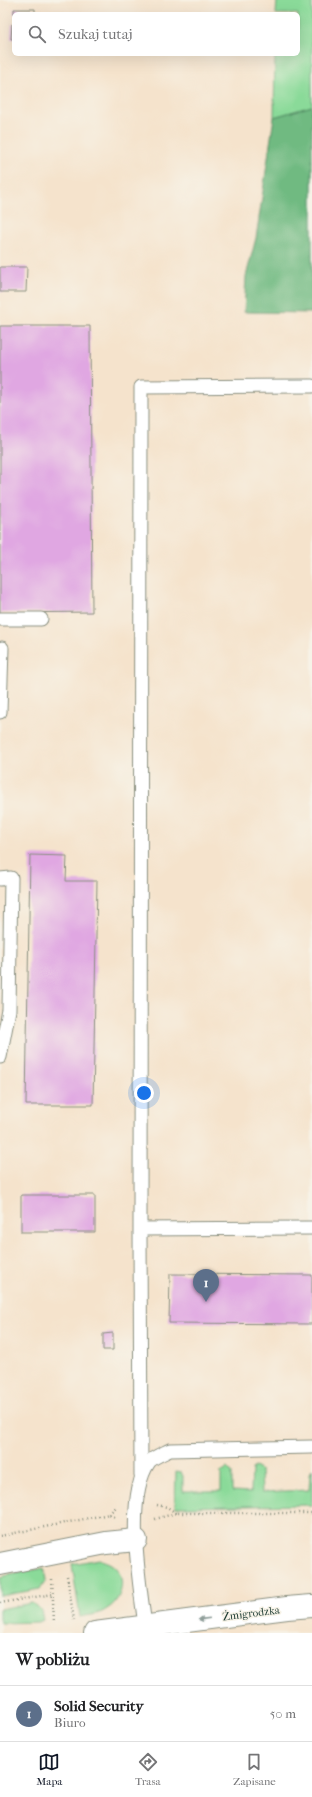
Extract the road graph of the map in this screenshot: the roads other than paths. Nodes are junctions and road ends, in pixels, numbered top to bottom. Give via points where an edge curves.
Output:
1 (312, 386) edge
2 (0, 619) edge
3 (41, 619) dead end
4 (2, 648) dead end
5 (0, 712) edge
6 (0, 878) edge
7 (0, 1057) edge
8 (312, 1228) edge
9 (140, 1229) junction
10 (312, 1447) edge
11 (141, 1477) junction
12 (136, 1540) junction
13 (0, 1564) edge
14 (312, 1606) edge
15 (145, 1629) edge
16 (95, 1633) edge

1 - 9 lane via 141,387
2 - 3 lane
4 - 5 lane
6 - 7 lane via 11,878 9,1010
8 - 9 lane
9 - 11 lane
10 - 11 lane via 170,1450 150,1461
11 - 12 lane
12 - 13 main road via 106,1543
12 - 15 lane
14 -> 15 main road, Żmigrodzka
15 - 16 main road, Żmigrodzka

